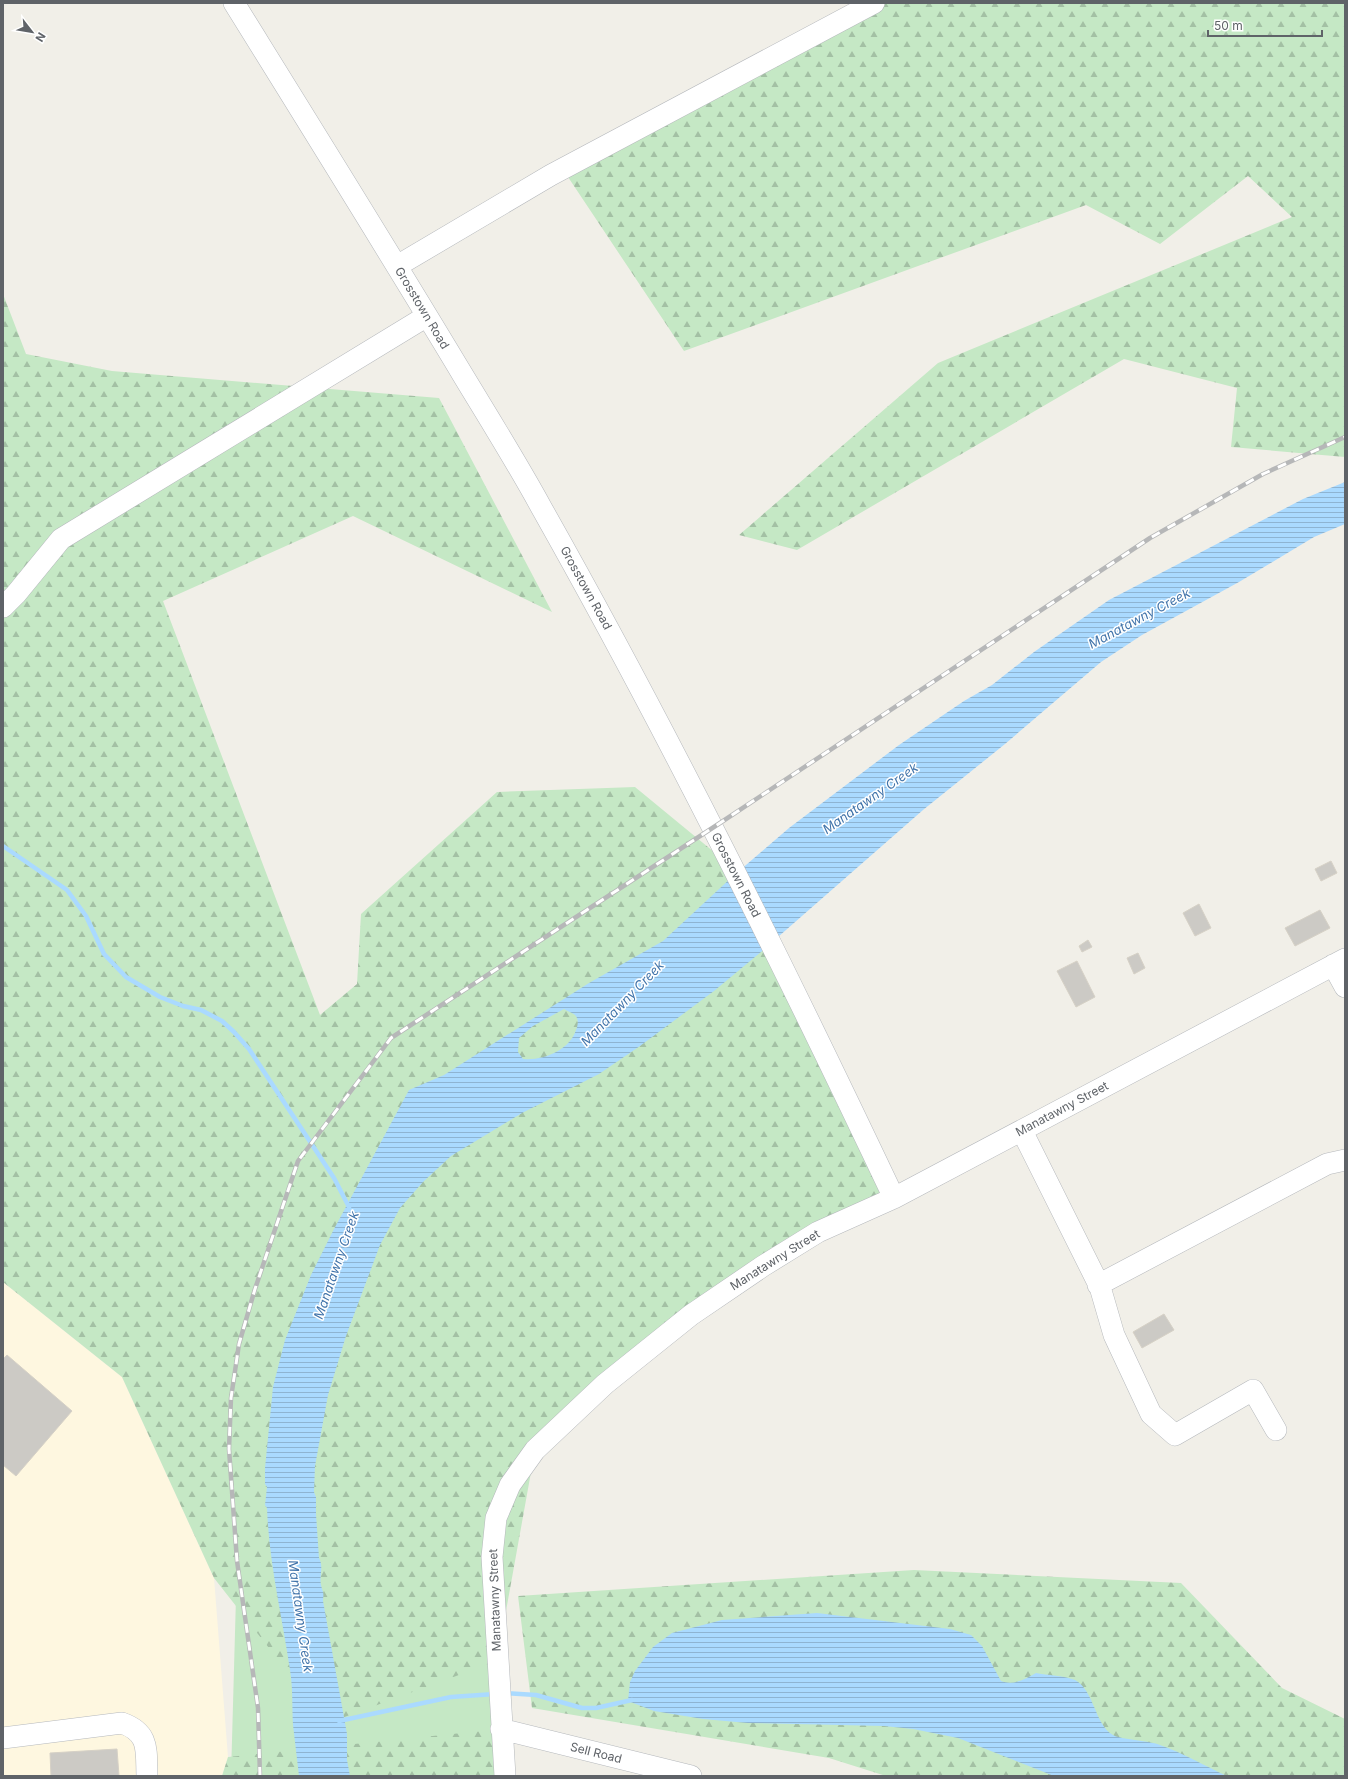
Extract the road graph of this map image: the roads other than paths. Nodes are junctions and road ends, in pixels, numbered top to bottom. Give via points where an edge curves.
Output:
1 (234, 3) edge
2 (874, 3) edge
3 (397, 266) junction
4 (427, 316) junction
5 (3, 607) edge
6 (1339, 962) edge
7 (1345, 987) edge
8 (1022, 1131) junction
9 (1345, 1160) edge
10 (894, 1198) junction
11 (1098, 1284) junction
12 (1276, 1430) dead end
13 (502, 1729) junction
14 (3, 1738) edge
15 (147, 1776) edge
16 (505, 1776) edge
17 (691, 1776) edge

1 - 3 street, Grosstown Road
2 - 3 street via 551,175
3 - 4 street, Grosstown Road
4 - 5 street via 61,539
4 - 10 street, Grosstown Road via 539,503 643,693 782,963
6 - 7 street
6 - 8 street, Manatawny Street
8 - 10 street, Manatawny Street
8 - 11 street
9 - 11 street via 1327,1164
10 - 13 street, Manatawny Street via 818,1232 692,1315 605,1384 535,1450 510,1485 496,1518 492,1557
11 - 12 street via 1114,1335 1151,1414 1175,1435 1253,1390
13 - 16 street, Manatawny Street
13 - 17 street, Sell Road
14 - 15 street via 122,1723 135,1728 142,1736

